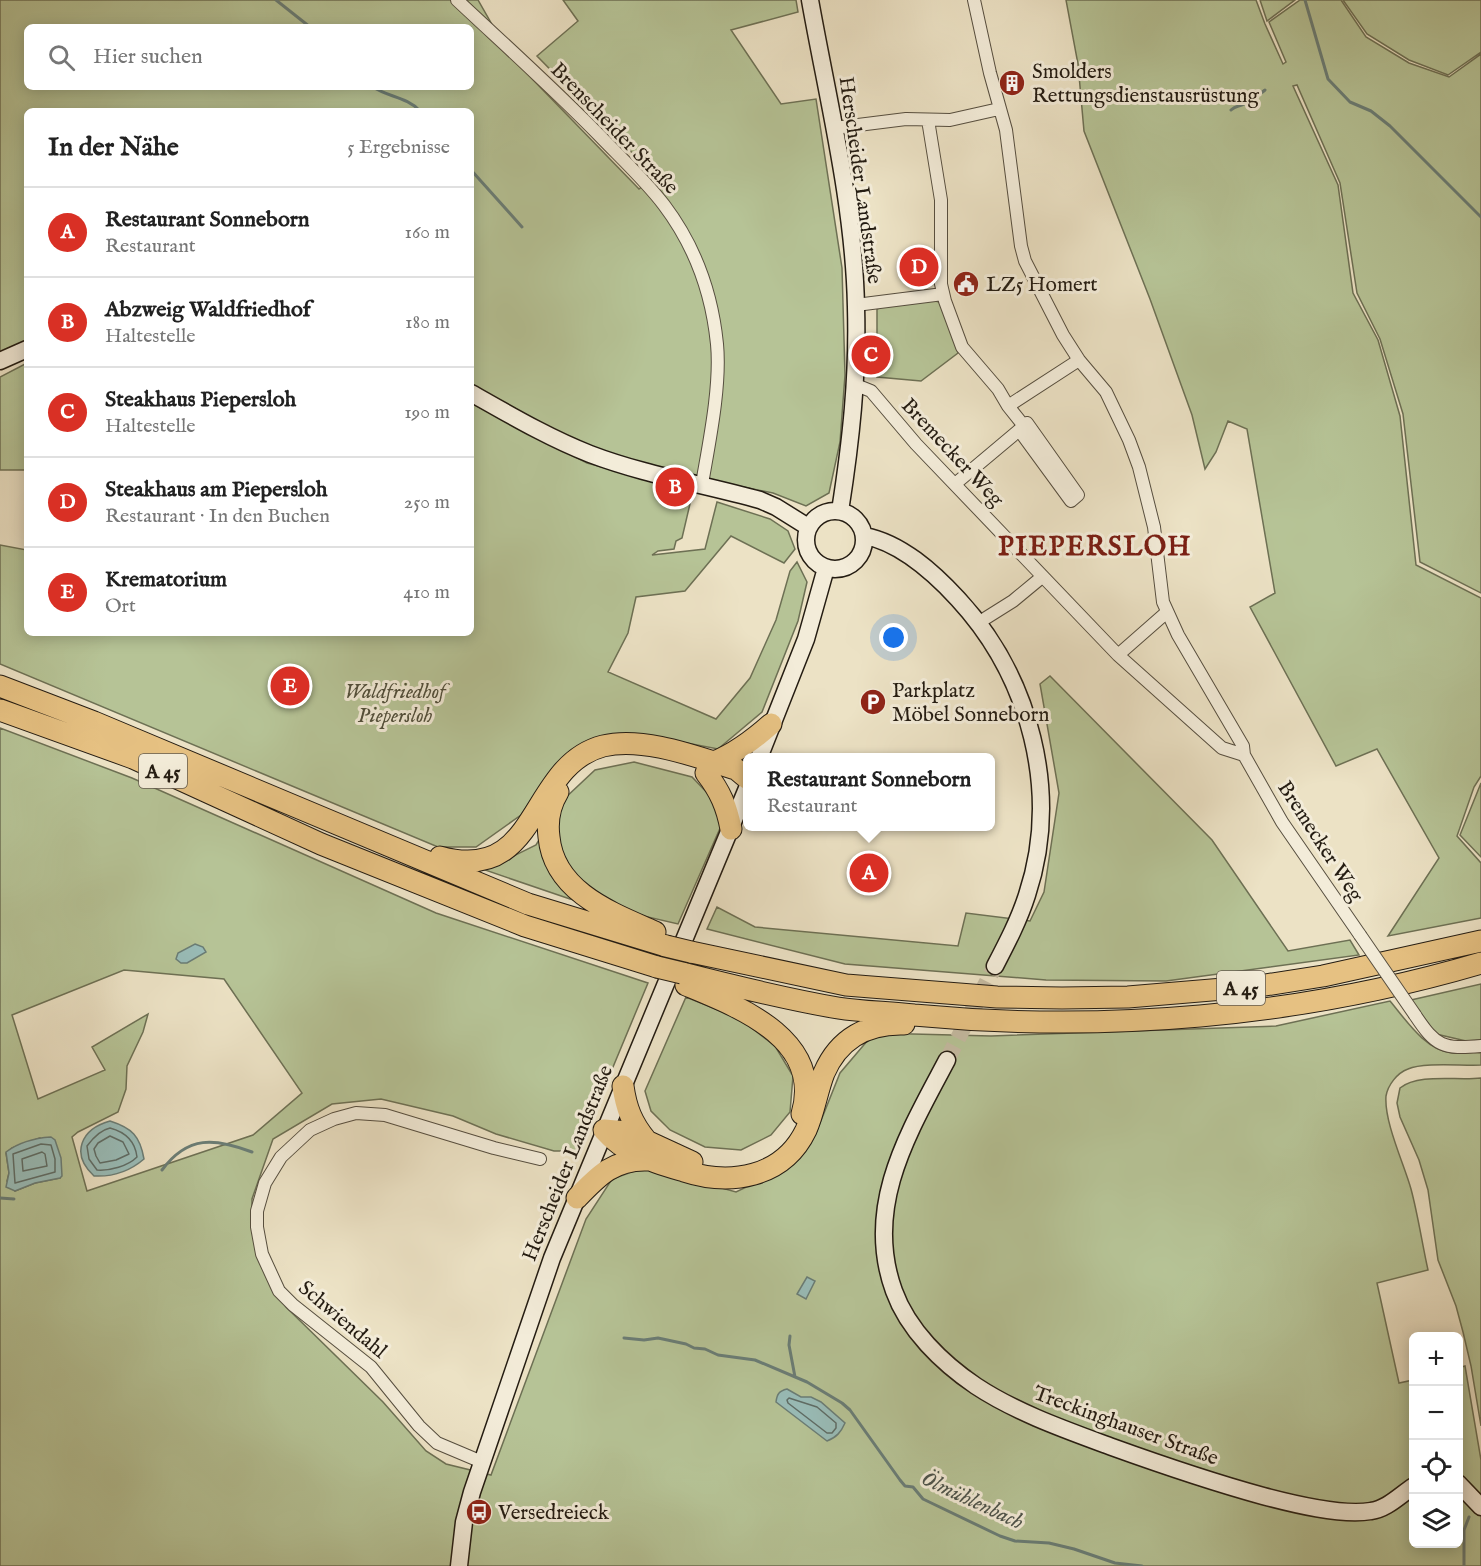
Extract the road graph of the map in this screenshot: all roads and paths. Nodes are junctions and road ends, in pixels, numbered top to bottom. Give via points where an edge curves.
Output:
1 (457, 0) edge
2 (810, 0) edge
3 (974, 0) edge
4 (999, 109) junction
5 (928, 120) junction
6 (834, 128) junction
7 (944, 294) junction
8 (856, 305) junction
9 (24, 350) edge
10 (1079, 360) junction
11 (0, 361) edge
12 (856, 385) junction
13 (474, 395) edge
14 (1008, 406) junction
15 (1022, 428) junction
16 (702, 484) junction
17 (955, 484) junction
18 (840, 511) junction
19 (808, 527) junction
20 (865, 536) junction
21 (826, 568) junction
22 (1042, 577) junction
23 (1167, 612) junction
24 (978, 623) junction
25 (1118, 655) junction
26 (0, 686) edge
27 (0, 710) edge
28 (771, 724) junction
29 (761, 753) edge
30 (1245, 755) junction
31 (710, 768) junction
32 (743, 776) edge
33 (743, 797) edge
34 (731, 829) junction
35 (375, 840) junction
36 (1481, 941) edge
37 (668, 942) junction
38 (1481, 963) edge
39 (995, 966) tunnel mouth
40 (681, 977) junction
41 (980, 1021) junction
42 (1481, 1046) edge
43 (947, 1060) tunnel mouth
44 (623, 1086) junction
45 (603, 1130) junction
46 (648, 1151) junction
47 (540, 1159) dead end
48 (577, 1198) junction
49 (482, 1462) junction
50 (1463, 1488) edge
51 (1409, 1489) edge
52 (1481, 1507) edge
53 (459, 1566) edge

1 - 16 street, Brenscheider Straße via 538,75 644,183 664,206 694,255 708,294 717,347 715,396
2 - 6 main road, Herscheider Landstraße
3 - 4 street
4 - 5 street via 950,120
4 - 10 street via 1006,130 1025,261
5 - 6 street
5 - 7 street via 941,210
6 - 8 main road, Herscheider Landstraße
7 - 8 street
7 - 14 street via 962,346
8 - 12 main road, Herscheider Landstraße
9 - 11 main road
10 - 14 street
10 - 23 street via 1106,392 1139,467 1154,527 1161,593
12 - 17 street, Bremecker Weg via 871,391
12 - 18 main road, Herscheider Landstraße
13 - 16 main road via 591,454
14 - 15 street
15 - 15 street via 1027,423 1078,495 1071,501
15 - 17 street
16 - 19 main road via 759,500
17 - 22 street, Bremecker Weg
18 - 19 main road via 822,513
18 - 20 main road via 858,520
19 - 21 main road via 807,549
20 - 21 main road via 863,551 852,564 840,569
20 - 24 main road via 885,541 917,562 946,586
21 - 28 main road via 806,639
22 - 24 street
22 - 25 street, Bremecker Weg
23 - 25 street
23 - 30 street
24 - 39 main road via 1020,694 1031,732 1041,804 1028,893
25 - 30 street, Bremecker Weg via 1222,748
26 - 35 highway, A 45
27 - 40 highway, A 45, bridge via 133,758 321,844 525,926
28 - 29 main road
28 - 31 highway
30 - 42 street, Bremecker Weg, bridge via 1282,822 1426,1032 1440,1044
31 - 32 highway via 736,769
31 - 34 highway via 728,811
31 - 35 highway via 648,745 600,747 583,754 560,774 517,839 480,861 452,861
31 - 37 highway via 645,754 602,756 570,776 555,798 550,814 550,844 571,884 596,904
33 - 34 main road, Herscheider Landstraße
34 - 44 main road, Herscheider Landstraße
35 - 37 highway, A 45 via 528,904
36 - 37 highway, A 45 via 1334,974 1259,986 1095,998 997,997 846,985
38 - 41 highway, A 45 via 1339,996 1247,1011 1119,1022
40 - 41 highway, A 45 via 838,1008
40 - 46 highway via 754,1016 779,1035 800,1066 804,1109 794,1133 780,1150 742,1169 705,1166
41 - 46 highway via 874,1026 850,1037 830,1062 801,1140 782,1161 760,1173 717,1179 694,1175
43 - 51 main road, Treckinghauser Straße via 902,1148 888,1192 884,1251 893,1290 905,1315 952,1368 1015,1408 1072,1433 1276,1499 1331,1510 1372,1511
44 - 45 main road, Herscheider Landstraße
44 - 46 highway via 628,1112
45 - 46 highway via 627,1132
45 - 48 main road, Herscheider Landstraße
46 - 48 highway via 635,1160 610,1167
47 - 49 street, Schwiendahl via 385,1115 356,1113 310,1130 281,1157 265,1183 256,1210 262,1254 279,1291 371,1366 437,1443
48 - 49 main road, Herscheider Landstraße via 552,1258
49 - 53 main road, Herscheider Landstraße via 468,1504
50 - 52 main road

